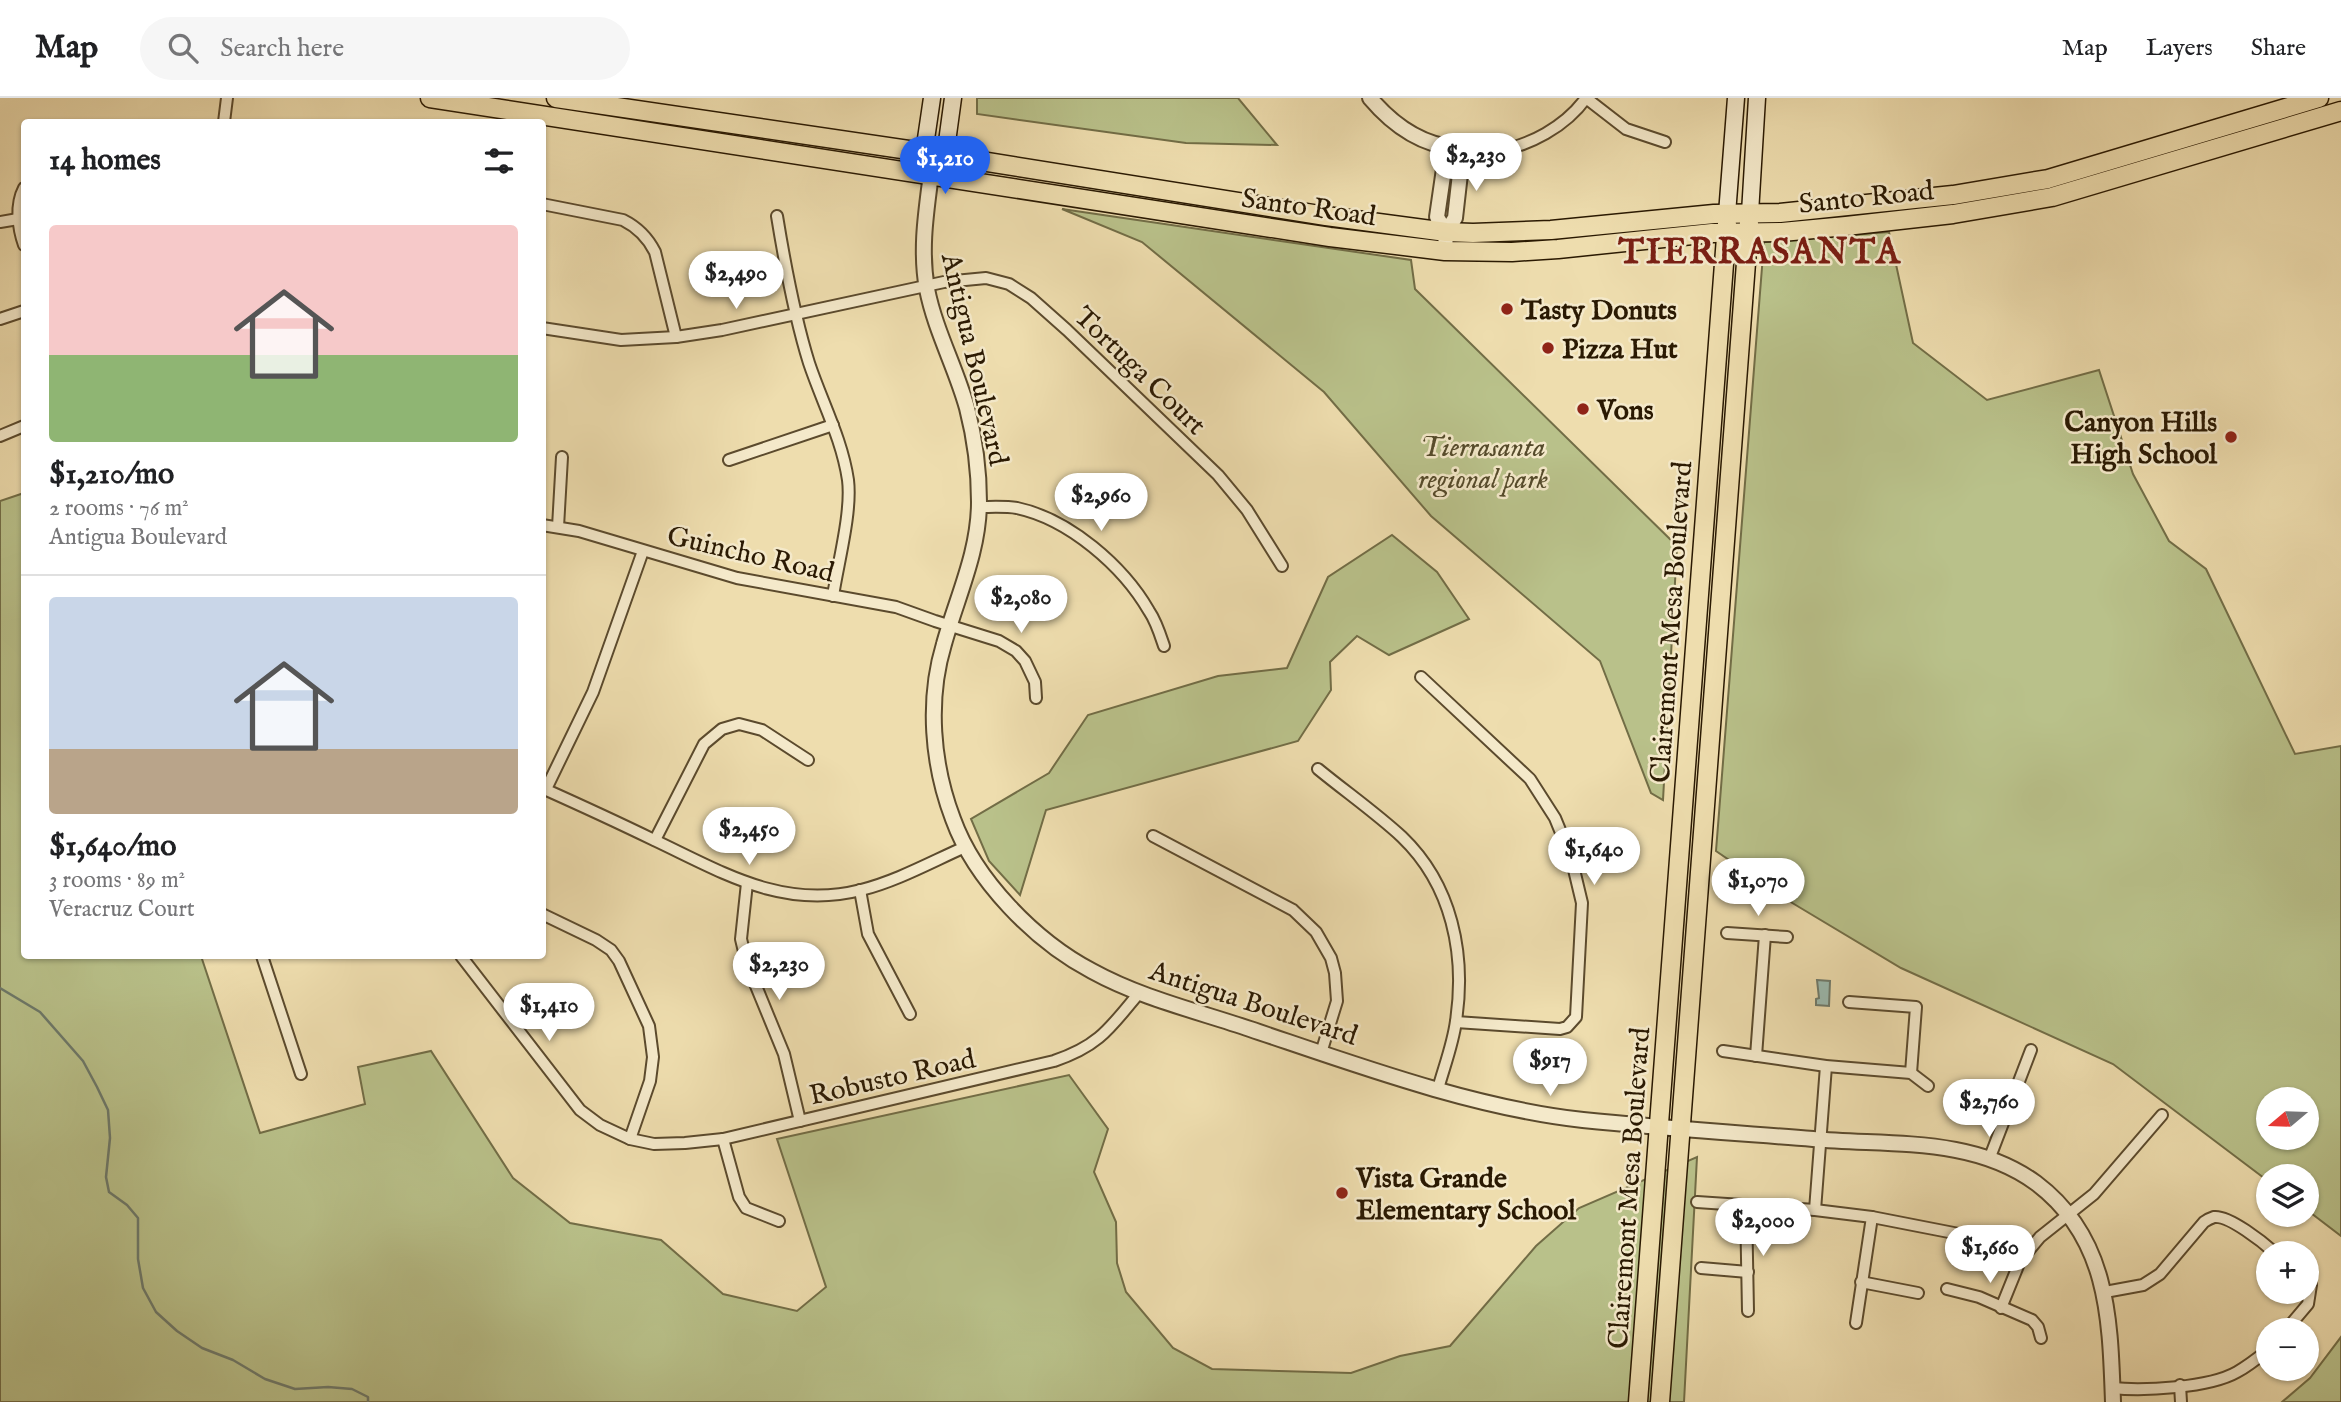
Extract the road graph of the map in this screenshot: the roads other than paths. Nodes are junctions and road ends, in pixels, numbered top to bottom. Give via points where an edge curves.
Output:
1 (227, 98) edge
2 (430, 98) edge
3 (556, 98) edge
4 (932, 98) edge
5 (953, 98) edge
6 (1370, 98) edge
7 (1586, 98) edge
8 (1736, 98) edge
9 (1758, 98) edge
10 (2319, 98) edge
11 (2332, 113) edge
12 (224, 119) edge
13 (1665, 142) dead end
14 (1456, 148) junction
15 (933, 155) junction
16 (931, 174) junction
17 (21, 194) edge
18 (546, 205) edge
19 (1750, 212) junction
20 (1727, 214) junction
21 (777, 216) dead end
22 (18, 219) junction
23 (0, 222) edge
24 (21, 232) edge
25 (1446, 232) junction
26 (1748, 232) junction
27 (1726, 233) junction
28 (1445, 251) junction
29 (926, 285) junction
30 (21, 312) edge
31 (796, 314) junction
32 (0, 319) edge
33 (546, 329) edge
34 (676, 337) junction
35 (833, 425) junction
36 (21, 427) edge
37 (0, 436) edge
38 (562, 457) dead end
39 (729, 460) dead end
40 (979, 507) junction
41 (546, 526) edge
42 (558, 527) junction
43 (642, 551) junction
44 (1282, 566) dead end
45 (833, 596) junction
46 (949, 626) junction
47 (1164, 646) dead end
48 (1420, 677) dead end
49 (1036, 698) dead end
50 (808, 760) dead end
51 (1318, 769) dead end
52 (546, 785) edge
53 (546, 790) edge
54 (1153, 836) dead end
55 (655, 840) junction
56 (965, 847) junction
57 (747, 883) junction
58 (860, 890) junction
59 (546, 916) edge
60 (1727, 933) dead end
61 (1765, 934) junction
62 (1787, 937) dead end
63 (263, 959) edge
64 (463, 959) edge
65 (1139, 993) junction
66 (1849, 1002) dead end
67 (910, 1014) dead end
68 (1456, 1022) junction
69 (2031, 1050) dead end
70 (1723, 1051) dead end
71 (1321, 1053) junction
72 (1756, 1056) junction
73 (1826, 1066) junction
74 (301, 1073) dead end
75 (1911, 1073) junction
76 (1928, 1086) dead end
77 (1438, 1089) junction
78 (2162, 1115) dead end
79 (800, 1121) junction
80 (1660, 1127) junction
81 (1682, 1128) junction
82 (630, 1139) junction
83 (723, 1139) junction
84 (1820, 1140) junction
85 (1990, 1157) junction
86 (1697, 1202) dead end
87 (1746, 1205) junction
88 (1815, 1210) junction
89 (2068, 1215) junction
90 (1872, 1217) junction
91 (779, 1221) dead end
92 (1959, 1234) dead end
93 (2262, 1241) edge
94 (1701, 1268) dead end
95 (1748, 1272) junction
96 (1861, 1282) junction
97 (1947, 1289) dead end
98 (2105, 1292) junction
99 (1918, 1293) dead end
100 (2308, 1304) edge
101 (2001, 1308) junction
102 (1748, 1311) dead end
103 (2296, 1318) edge
104 (1856, 1322) dead end
105 (2041, 1338) dead end
106 (2256, 1359) edge
107 (2180, 1385) junction
108 (2112, 1395) edge
109 (1638, 1402) edge
110 (1660, 1402) edge
111 (2181, 1402) edge

1 - 12 street
2 - 16 main road, Santo Road
3 - 15 main road, Santo Road
4 - 15 main road, Antigua Boulevard via 926,139
5 - 15 main road, Antigua Boulevard via 947,142
6 - 14 street via 1407,132
7 - 13 street via 1626,129
7 - 14 street via 1561,124 1529,142 1494,151
8 - 20 main road, Clairemont Mesa Boulevard
9 - 19 main road, Clairemont Mesa Boulevard
10 - 11 street
10 - 19 main road, Santo Road via 2048,179 1953,195 1780,213
11 - 26 main road, Santo Road via 2052,197 1953,214
14 - 25 street via 1461,165 1455,218
15 - 16 main road, Antigua Boulevard
15 - 25 main road, Santo Road
16 - 28 main road, Santo Road
16 - 29 street, Antigua Boulevard via 923,231
17 - 22 street
18 - 34 street via 633,225 655,252
19 - 20 main road, Santo Road
19 - 26 main road, Clairemont Mesa Boulevard
20 - 25 main road, Santo Road via 1551,230
20 - 27 main road, Clairemont Mesa Boulevard
21 - 31 street
22 - 23 street
22 - 24 street
25 - 28 street
26 - 27 main road, Santo Road
26 - 81 main road, Clairemont Mesa Boulevard
27 - 28 main road, Santo Road via 1558,249
27 - 80 main road, Clairemont Mesa Boulevard
29 - 31 street, Tortuga Court
29 - 40 street, Antigua Boulevard via 966,407 975,446
29 - 44 street, Tortuga Court via 986,278 1009,284 1031,298 1218,475 1247,510
30 - 32 street
31 - 34 street, Tortuga Court
31 - 35 street
33 - 34 street, Tortuga Court via 621,340
35 - 39 street
35 - 45 street via 849,497
36 - 37 street
38 - 42 street
40 - 46 street, Antigua Boulevard via 968,574
40 - 47 street via 1014,508 1046,516 1083,538 1135,590 1151,613
41 - 42 street, Guincho Road
42 - 43 street, Guincho Road
43 - 45 street, Guincho Road via 737,578
43 - 52 street via 593,692
45 - 46 street, Guincho Road via 897,607
46 - 49 street, Guincho Road via 1016,651 1035,682
46 - 56 street, Antigua Boulevard via 936,678 937,767
48 - 68 street via 1530,779 1555,818 1582,903 1576,1017 1567,1027
50 - 55 street via 762,730 739,724 722,729 704,744
51 - 68 street via 1402,838 1429,869 1452,916 1460,962
53 - 55 street
54 - 71 street via 1293,910 1316,932 1331,958 1337,1000
55 - 57 street
56 - 58 street
56 - 65 street, Antigua Boulevard via 1018,916 1082,965
57 - 58 street via 807,896
57 - 79 street via 741,939 784,1054
58 - 67 street via 869,934
59 - 82 street via 611,950 649,1026 650,1081
60 - 61 street
61 - 62 street
61 - 72 street
63 - 74 street
64 - 82 street, Robusto Road via 580,1110
65 - 71 street, Antigua Boulevard
65 - 79 street, Robusto Road via 1106,1033 1073,1055
66 - 75 street via 1916,1007
68 - 77 street
69 - 85 street
70 - 72 street
71 - 77 street, Antigua Boulevard
72 - 73 street
73 - 75 street
73 - 84 street
75 - 76 street
77 - 80 street, Antigua Boulevard via 1529,1113
78 - 89 street via 2094,1194
79 - 83 street, Robusto Road
80 - 81 street, Antigua Boulevard
80 - 109 main road, Clairemont Mesa Boulevard
81 - 84 street, Antigua Boulevard
81 - 110 main road, Clairemont Mesa Boulevard
82 - 83 street, Robusto Road via 654,1144
83 - 91 street via 746,1208
84 - 85 street, Antigua Boulevard via 1943,1147
84 - 88 street
85 - 89 street, Antigua Boulevard via 2033,1181
86 - 87 street
87 - 88 street
87 - 95 street
88 - 90 street
89 - 98 street, Antigua Boulevard via 2092,1252
89 - 101 street via 2020,1261
90 - 92 street
90 - 96 street
93 - 98 street via 2212,1217 2160,1274 2143,1284
94 - 95 street
95 - 102 street
96 - 99 street
96 - 104 street
97 - 101 street
98 - 108 street, Antigua Boulevard
100 - 103 street
101 - 105 street via 2032,1320
106 - 107 street via 2236,1373 2204,1384
107 - 108 street
107 - 111 street

